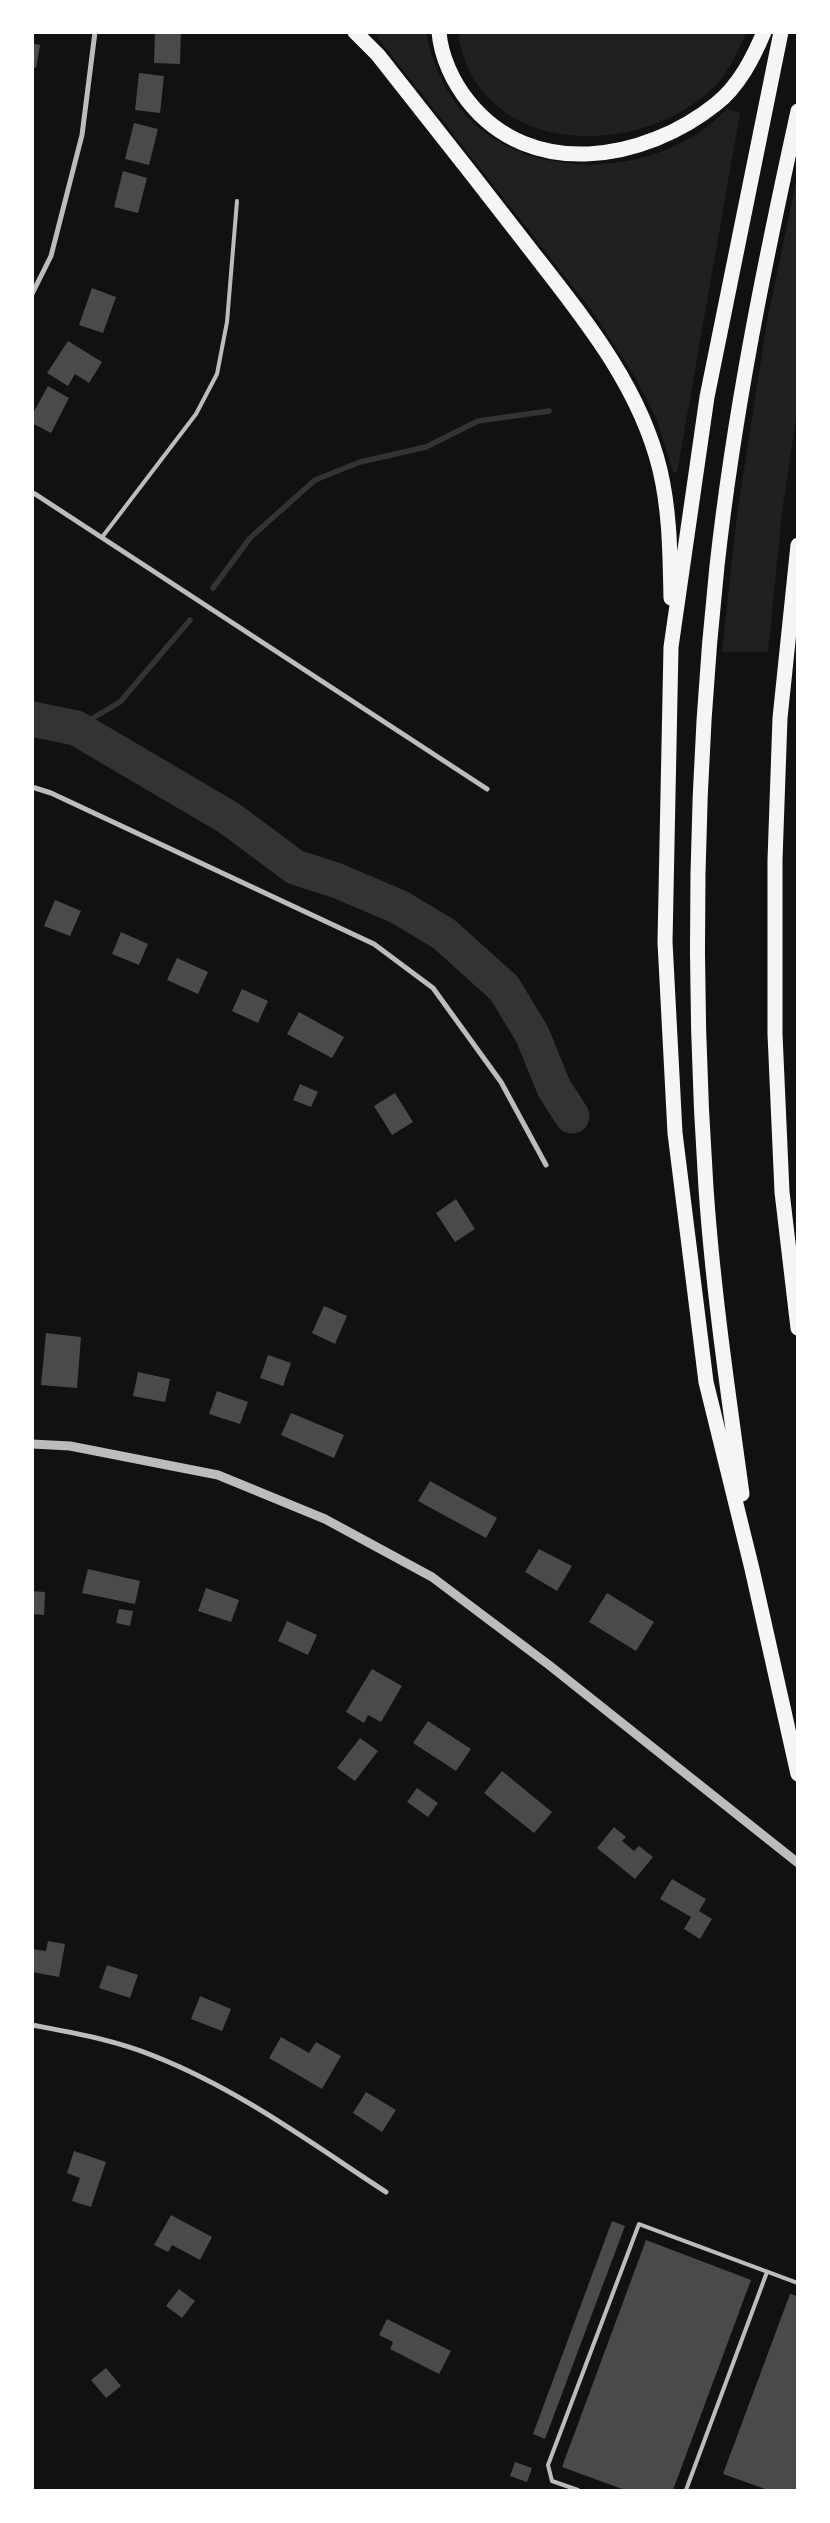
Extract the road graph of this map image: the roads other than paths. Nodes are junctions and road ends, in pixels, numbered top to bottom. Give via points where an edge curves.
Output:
1 (94, 32) edge
2 (354, 32) edge
3 (439, 32) edge
4 (764, 32) edge
5 (781, 32) edge
6 (798, 110) edge
7 (237, 201) dead end
8 (32, 294) edge
9 (32, 492) edge
10 (103, 536) junction
11 (798, 545) edge
12 (671, 647) junction
13 (32, 787) edge
14 (486, 789) dead end
15 (546, 1165) dead end
16 (798, 1328) edge
17 (32, 1444) edge
18 (752, 1568) junction
19 (798, 1774) edge
20 (798, 1863) edge
21 (32, 2025) edge
22 (386, 2192) dead end
23 (767, 2272) junction
24 (798, 2283) edge
25 (578, 2490) edge
26 (686, 2490) edge

1 - 8 street via 82,135 51,256
2 - 12 highway via 378,55 570,300 629,390 660,469 670,532
3 - 4 highway via 450,72 477,114 516,142 544,151 573,154 612,152 637,146 693,120 718,103 736,83
5 - 12 highway via 707,397
6 - 18 highway via 762,278 730,471 717,575 700,823 697,973 706,1188 720,1332
7 - 10 lane via 227,322 217,374 196,414
9 - 10 street
10 - 14 street
11 - 16 highway via 780,718 775,860 775,1034 782,1192
12 - 18 highway via 665,942 675,1133 706,1382
13 - 15 street via 374,944 433,988 501,1082
17 - 20 street via 70,1446 218,1475 325,1519 432,1577 549,1665
18 - 19 highway
21 - 22 street via 107,2040 188,2070 236,2094
23 - 24 lane
23 - 25 lane via 639,2224 548,2465 552,2481
23 - 26 lane

